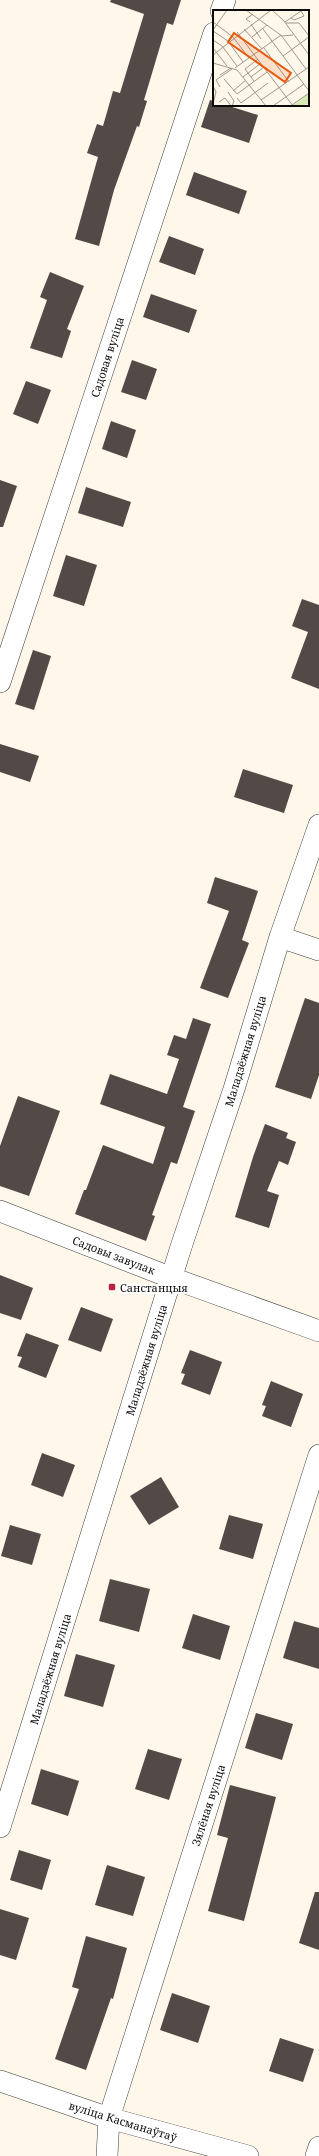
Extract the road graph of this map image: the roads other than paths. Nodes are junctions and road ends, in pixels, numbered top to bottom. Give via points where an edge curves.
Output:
1 (225, 0) edge
2 (221, 10) edge
3 (213, 36) edge
4 (0, 682) edge
5 (319, 825) edge
6 (280, 937) junction
7 (319, 950) edge
8 (0, 1211) edge
9 (172, 1278) junction
10 (319, 1331) edge
11 (319, 1455) edge
12 (0, 1827) edge
13 (0, 2082) edge
14 (109, 2118) junction
15 (319, 2147) edge
16 (107, 2156) edge
17 (248, 2156) edge
18 (316, 2156) edge

1 - 2 street
3 - 4 street, Садовая вуліца
5 - 6 street, Маладзёжная вуліца
6 - 7 street
6 - 9 street, Маладзёжная вуліца via 234,1089
8 - 9 street, Садовы завулак
9 - 10 street, Садовы завулак
9 - 12 street, Маладзёжная вуліца
11 - 14 street, Зялёная вуліца
13 - 14 street, вуліца Касманаўтаў
14 - 16 street, Зялёная вуліца
14 - 17 street, вуліца Касманаўтаў
15 - 18 street

